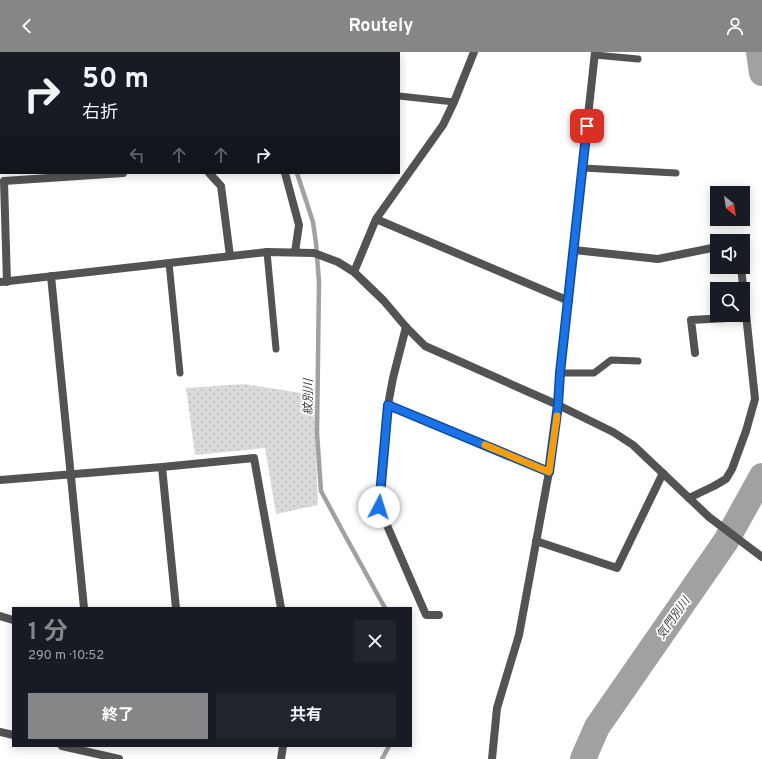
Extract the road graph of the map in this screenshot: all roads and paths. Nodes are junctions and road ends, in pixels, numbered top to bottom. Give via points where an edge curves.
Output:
1 (474, 52) edge
2 (595, 53) edge
3 (638, 59) dead end
4 (400, 96) edge
5 (454, 102) junction
6 (583, 168) junction
7 (676, 173) dead end
8 (108, 174) edge
9 (210, 174) edge
10 (285, 174) edge
11 (2, 181) edge
12 (376, 219) junction
13 (710, 248) edge
14 (574, 250) junction
15 (267, 252) junction
16 (295, 252) junction
17 (230, 256) junction
18 (169, 263) junction
19 (354, 272) junction
20 (51, 276) junction
21 (3, 282) edge
22 (569, 301) junction
23 (710, 319) edge
24 (747, 322) edge
25 (406, 327) junction
26 (276, 349) dead end
27 (695, 353) dead end
28 (638, 361) dead end
29 (180, 373) dead end
30 (560, 373) junction
31 (388, 405) junction
32 (558, 405) junction
33 (162, 467) junction
34 (549, 472) junction
35 (663, 473) junction
36 (71, 475) junction
37 (0, 480) edge
38 (689, 498) junction
39 (536, 541) junction
40 (762, 557) edge
41 (84, 607) edge
42 (176, 607) edge
43 (281, 607) edge
44 (439, 615) dead end
45 (0, 616) edge
46 (12, 620) edge
47 (0, 732) edge
48 (12, 735) edge
49 (66, 747) edge
50 (283, 747) edge
51 (119, 759) edge
52 (281, 759) edge
53 (492, 759) edge

1 - 5 street
2 - 3 lane
2 - 6 street
4 - 5 lane
5 - 12 street via 443,125
6 - 7 lane
6 - 14 street
8 - 11 street
9 - 17 street via 221,186
10 - 16 street via 299,225
11 - 21 street
12 - 19 street
12 - 22 street
13 - 14 street via 658,259
14 - 22 street
15 - 16 street
15 - 17 street
15 - 26 lane
16 - 19 street via 314,253 338,262
17 - 18 street
18 - 20 street
18 - 29 lane
19 - 25 street
20 - 21 street
20 - 36 street
22 - 30 street
23 - 27 street via 691,320
24 - 38 street via 755,399 746,431 726,479
25 - 31 street via 392,378
25 - 32 street via 425,346
28 - 30 lane via 611,360 594,373
30 - 32 street
31 - 34 street
31 - 44 street via 379,507 426,616
32 - 34 street
32 - 35 street via 613,432 633,445
33 - 36 street
33 - 42 street
33 - 43 street via 254,458
34 - 39 street
35 - 38 street
35 - 39 street via 617,568
36 - 37 street
36 - 41 street
38 - 40 street via 709,517
39 - 53 street via 520,635 497,708
45 - 46 street
47 - 48 street
49 - 51 street
50 - 52 street

